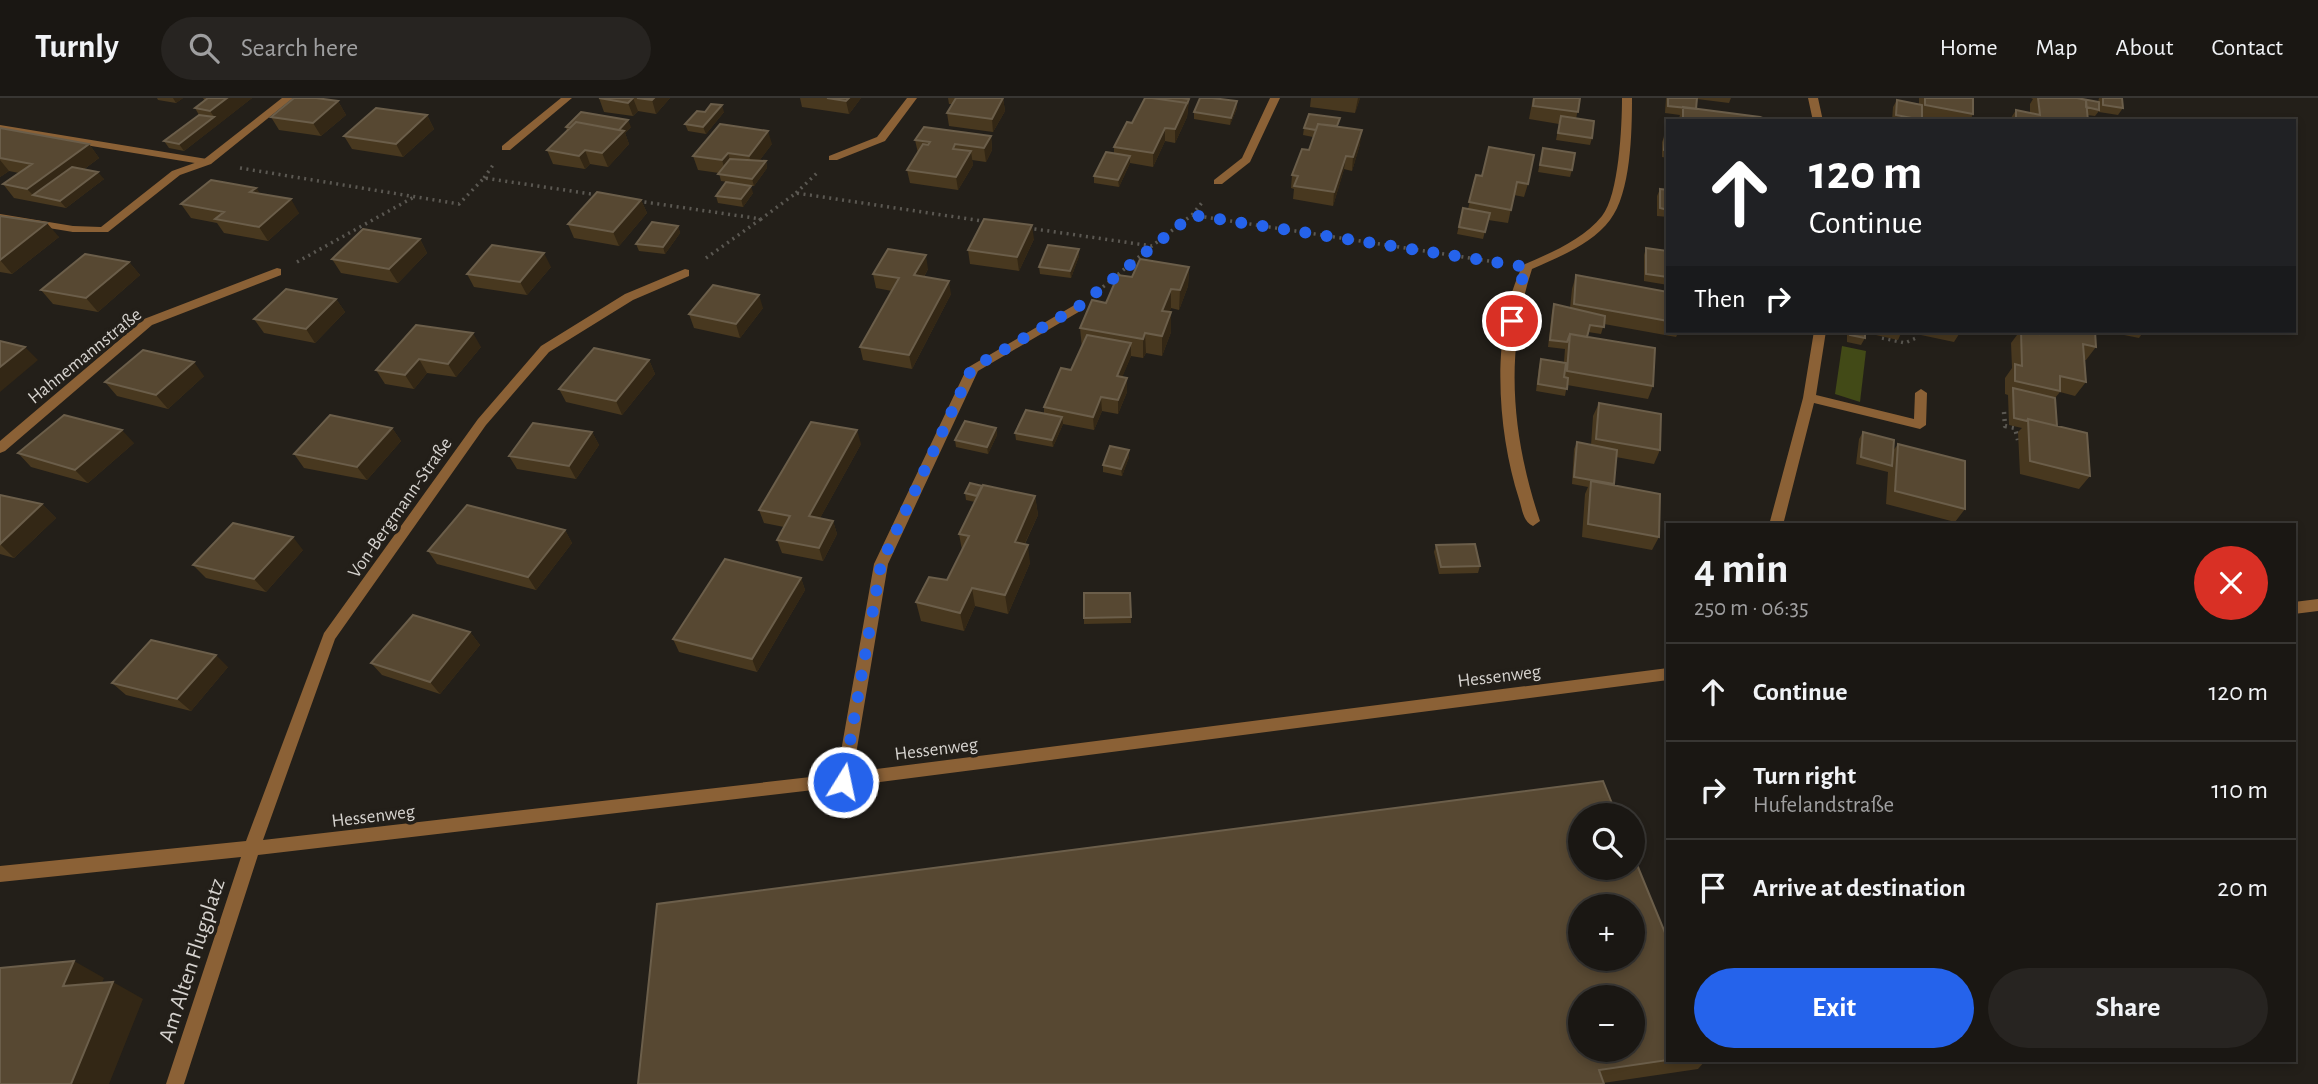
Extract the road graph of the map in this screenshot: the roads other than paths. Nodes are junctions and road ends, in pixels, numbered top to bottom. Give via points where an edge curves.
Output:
1 (288, 98) edge
2 (567, 98) edge
3 (912, 98) edge
4 (1275, 98) edge
5 (1627, 98) edge
6 (1813, 98) edge
7 (1818, 119) edge
8 (0, 128) edge
9 (506, 148) dead end
10 (833, 158) dead end
11 (207, 162) junction
12 (1218, 182) dead end
13 (0, 217) edge
14 (277, 272) road end
15 (685, 273) road end
16 (1078, 307) road end
17 (1820, 333) edge
18 (1922, 393) dead end
19 (1809, 398) junction
20 (0, 448) edge
21 (1533, 521) dead end
22 (1777, 523) edge
23 (2318, 605) edge
24 (2296, 608) edge
25 (1666, 674) edge
26 (843, 782) junction
27 (251, 850) junction
28 (0, 874) edge
29 (175, 1084) edge

1 - 11 street
2 - 9 street
3 - 10 street via 881,139
4 - 12 street via 1245,160
5 - 21 street via 1628,127 1611,212 1571,248 1527,267 1515,297 1509,404 1514,457
6 - 7 street
8 - 11 street
11 - 13 street via 176,173 104,230
14 - 20 street, Hahnemannstraße via 148,322
15 - 27 street, Von-Bergmann-Straße via 629,297 545,349 482,422 329,638
16 - 26 street via 972,368 881,564
17 - 19 street
18 - 19 street via 1920,425
19 - 22 street
23 - 24 street
25 - 26 street, Hessenweg
26 - 27 street, Hessenweg
27 - 28 street, Hessenweg
27 - 29 street, Am Alten Flugplatz

